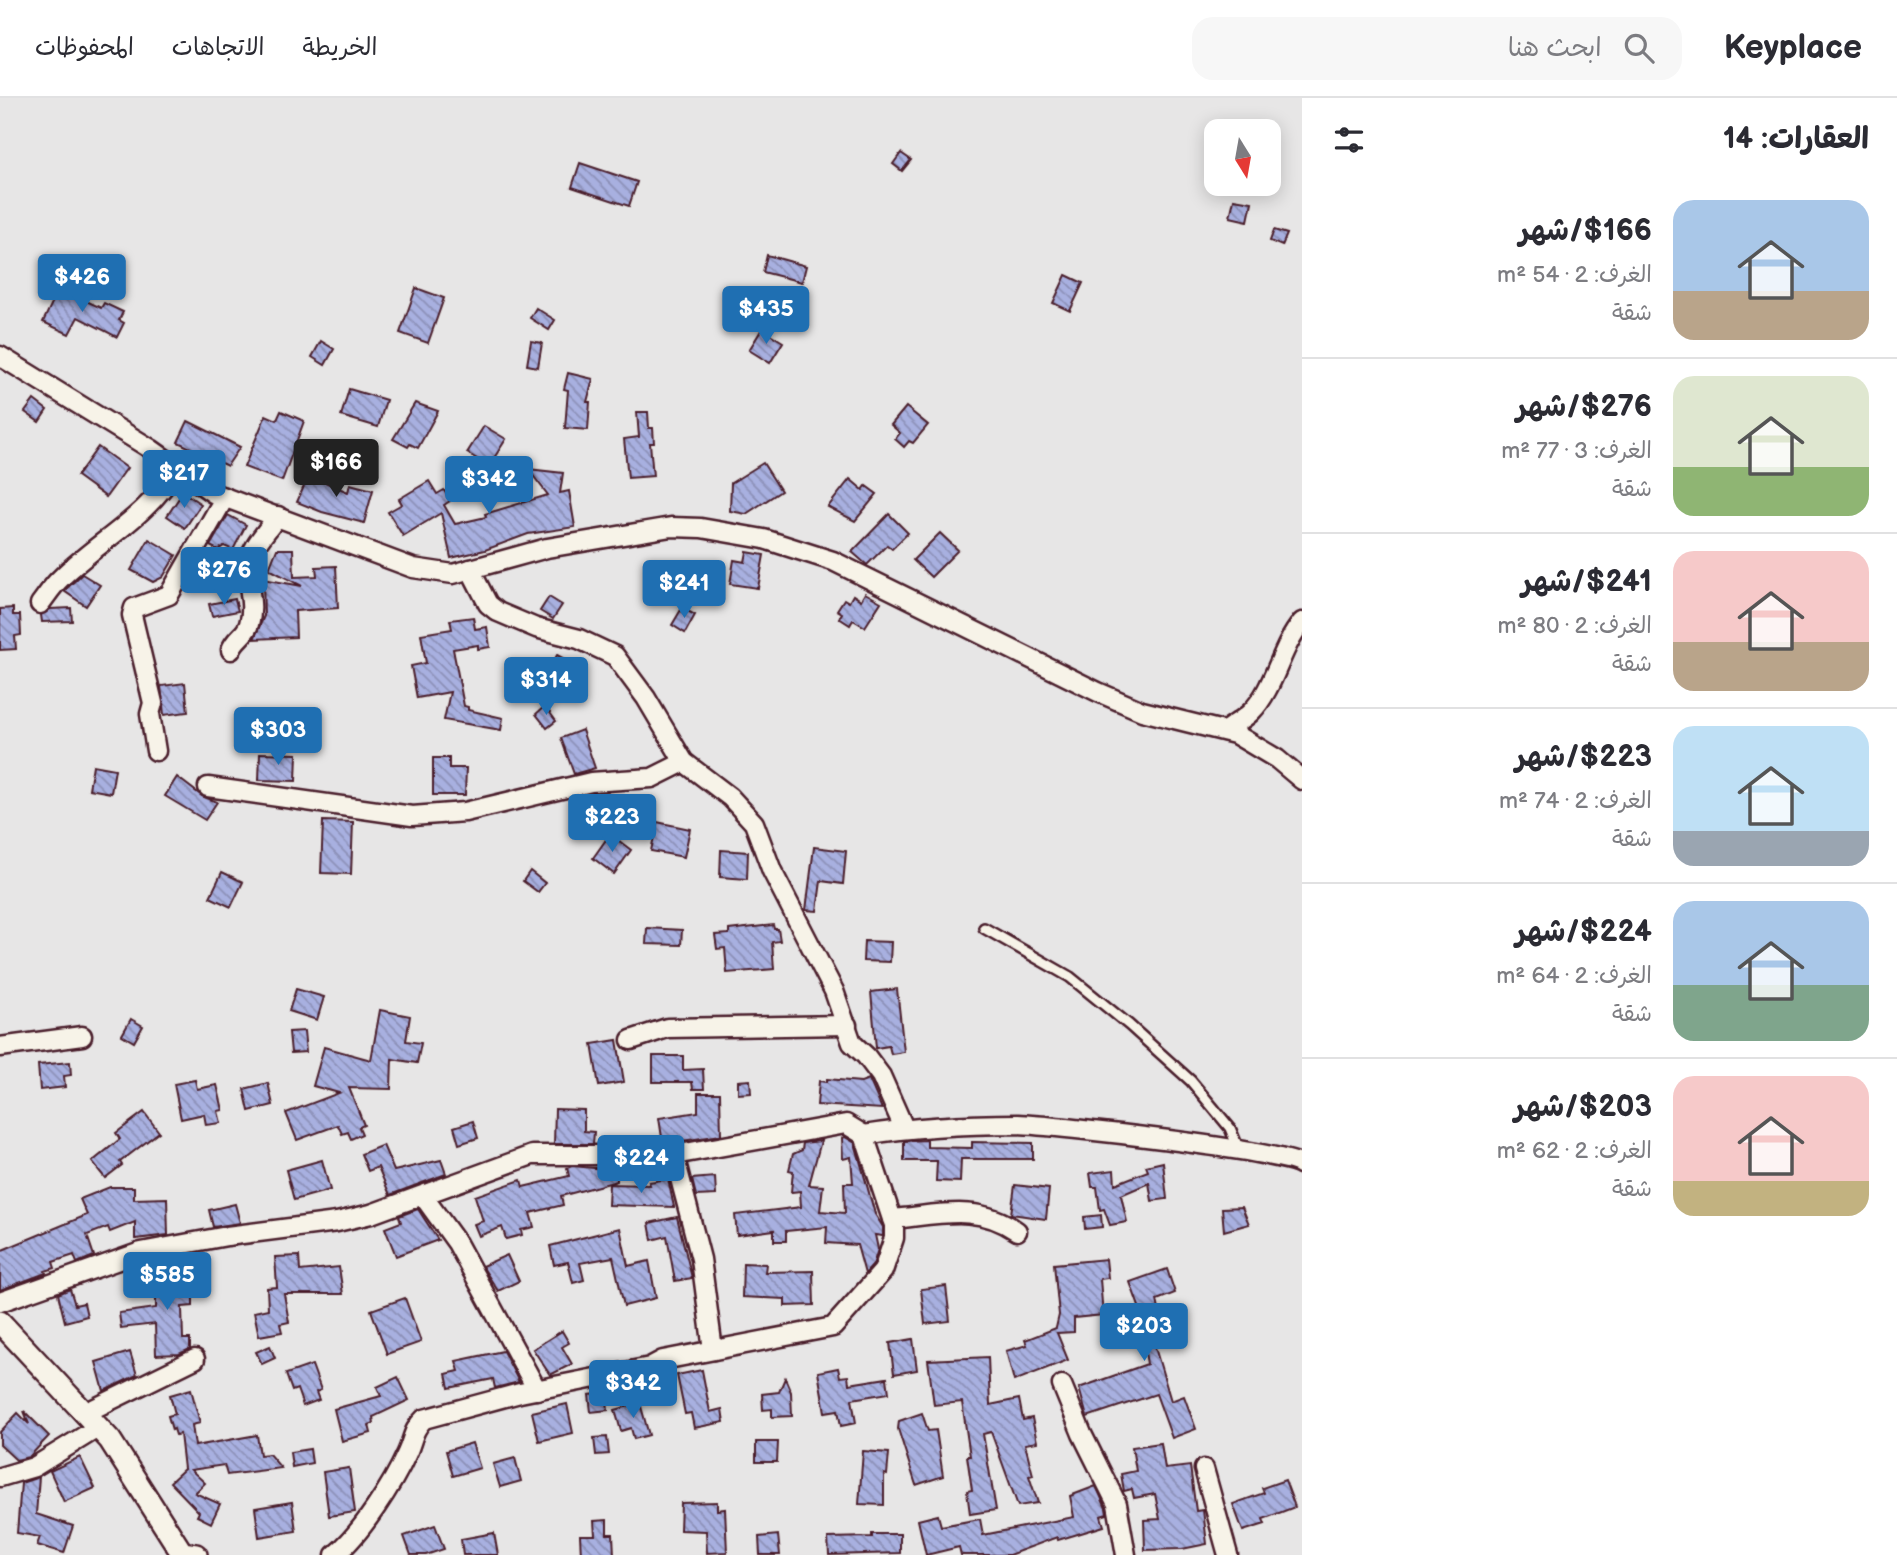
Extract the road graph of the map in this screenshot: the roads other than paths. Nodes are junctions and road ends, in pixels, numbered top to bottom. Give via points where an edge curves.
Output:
1 (0, 356) edge
2 (176, 468) junction
3 (225, 497) junction
4 (278, 516) junction
5 (470, 569) junction
6 (40, 604) dead end
7 (1302, 622) edge
8 (230, 650) dead end
9 (1225, 731) junction
10 (156, 751) dead end
11 (684, 762) junction
12 (1302, 780) edge
13 (208, 787) dead end
14 (984, 928) dead end
15 (847, 1025) junction
16 (82, 1036) dead end
17 (631, 1040) dead end
18 (0, 1047) edge
19 (904, 1128) junction
20 (863, 1135) junction
21 (1239, 1150) junction
22 (674, 1156) junction
23 (1302, 1165) edge
24 (423, 1196) junction
25 (892, 1219) junction
26 (1017, 1231) dead end
27 (0, 1302) edge
28 (0, 1322) edge
29 (713, 1350) junction
30 (195, 1359) dead end
31 (1062, 1385) dead end
32 (537, 1390) junction
33 (93, 1420) junction
34 (1204, 1469) dead end
35 (0, 1477) edge
36 (187, 1554) edge
37 (335, 1555) edge
38 (1126, 1555) edge
39 (1227, 1555) edge

1 - 2 street
2 - 3 street
2 - 6 street via 157,495 61,578
3 - 4 street
3 - 10 street via 175,588 169,595 134,608 132,615 153,704 150,715
4 - 5 street via 412,568 453,574
4 - 8 street via 251,554 249,627
5 - 9 street via 547,548 671,527 764,539 833,561 1131,706
5 - 11 street via 488,604 498,612 615,656
7 - 9 street via 1290,636 1260,700
9 - 12 street via 1277,759
11 - 13 street via 652,778 591,782 465,812 412,816
11 - 15 street via 730,797 754,823 772,871
14 - 21 lane via 1070,976 1129,1025 1191,1081 1230,1128
15 - 17 street via 667,1028
15 - 19 street via 852,1043 881,1076
16 - 18 street
19 - 20 street
19 - 21 street via 1020,1124
20 - 22 street via 846,1124
20 - 25 street
21 - 23 street via 1288,1157
22 - 24 street via 532,1155
22 - 29 street via 701,1259
24 - 27 street via 353,1219 141,1252
24 - 32 street via 457,1243
25 - 26 street via 974,1213 1000,1219
25 - 29 street via 894,1238 883,1270 833,1327
28 - 33 street
29 - 32 street
30 - 33 street
31 - 38 street via 1117,1504
32 - 37 street via 424,1419 356,1534
33 - 35 street via 34,1468
33 - 36 street
34 - 39 street

